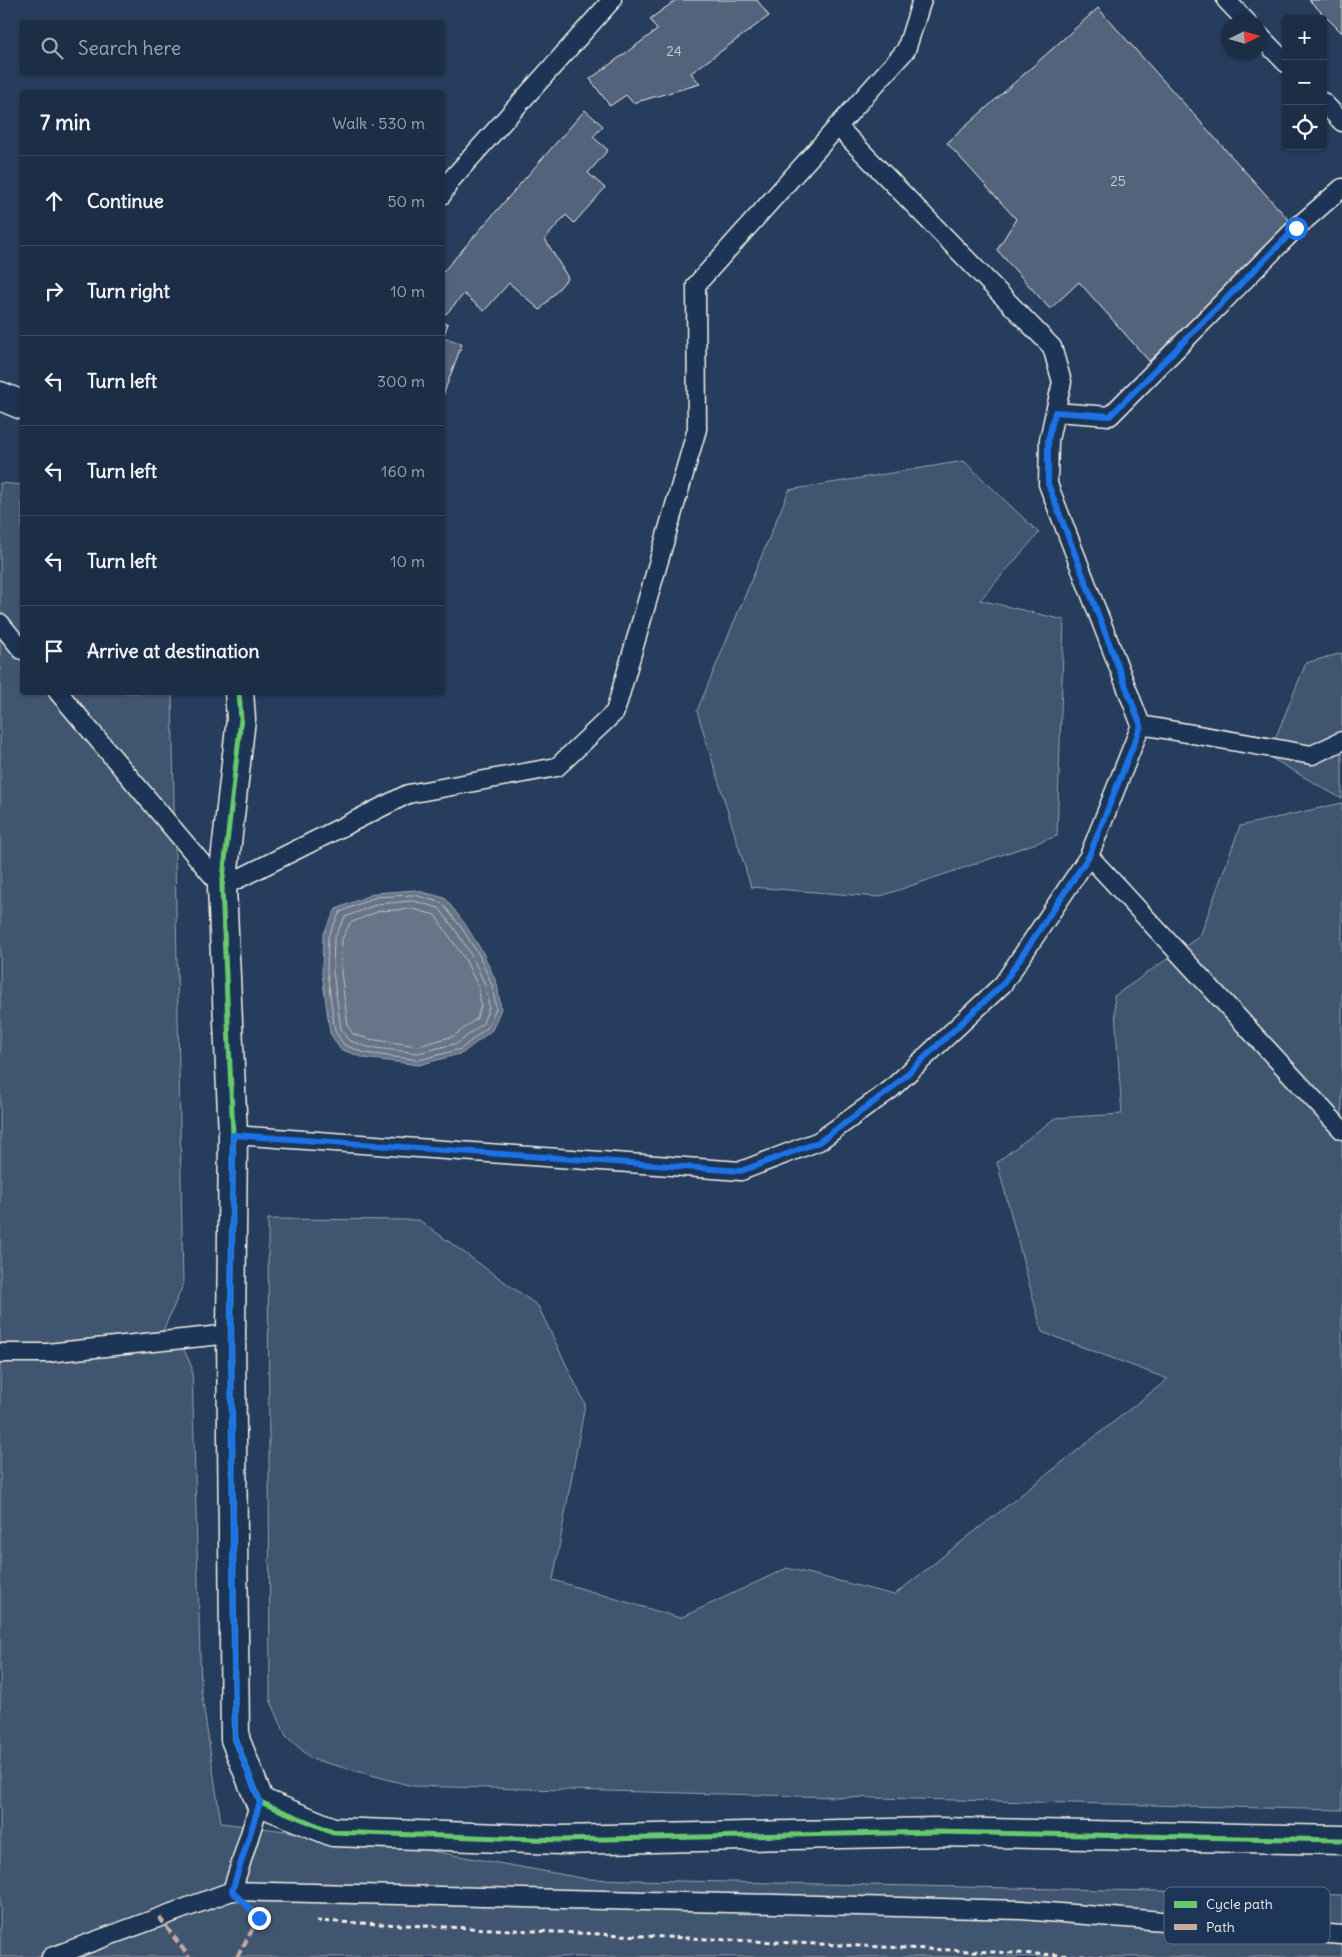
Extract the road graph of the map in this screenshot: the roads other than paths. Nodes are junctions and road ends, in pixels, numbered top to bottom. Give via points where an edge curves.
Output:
1 (612, 0) edge
2 (922, 0) edge
3 (1226, 0) edge
4 (1240, 15) edge
5 (1267, 43) edge
6 (1283, 60) edge
7 (1326, 105) edge
8 (1342, 122) edge
9 (837, 126) junction
10 (1342, 188) edge
11 (445, 190) edge
12 (0, 396) edge
13 (20, 403) edge
14 (1055, 412) junction
15 (0, 623) edge
16 (20, 648) edge
17 (61, 695) edge
18 (240, 695) edge
19 (1141, 726) junction
20 (1342, 741) edge
21 (1089, 856) junction
22 (222, 887) junction
23 (1342, 1130) edge
24 (233, 1135) junction
25 (231, 1334) junction
26 (0, 1353) edge
27 (260, 1802) junction
28 (1342, 1840) edge
29 (232, 1891) junction
30 (1164, 1921) edge
31 (51, 1957) edge

1 - 11 lane
2 - 9 lane via 906,50
3 - 4 lane
5 - 6 lane
7 - 8 lane
9 - 14 lane via 1052,347 1062,382
9 - 22 lane via 696,285 698,429 614,712 556,767 408,794
10 - 14 lane via 1296,228 1110,416
12 - 13 street
14 - 19 lane via 1048,440 1048,484
15 - 16 lane
17 - 22 lane
18 - 22 street
19 - 20 lane via 1312,755
19 - 21 lane
21 - 23 lane
21 - 24 lane via 1003,984 890,1090 819,1142 741,1171
22 - 24 street
24 - 25 street
25 - 26 lane via 47,1354
25 - 27 street via 235,1739
27 - 28 street via 332,1832 560,1840 938,1832
27 - 29 lane
29 - 30 lane via 1022,1910
29 - 31 lane

